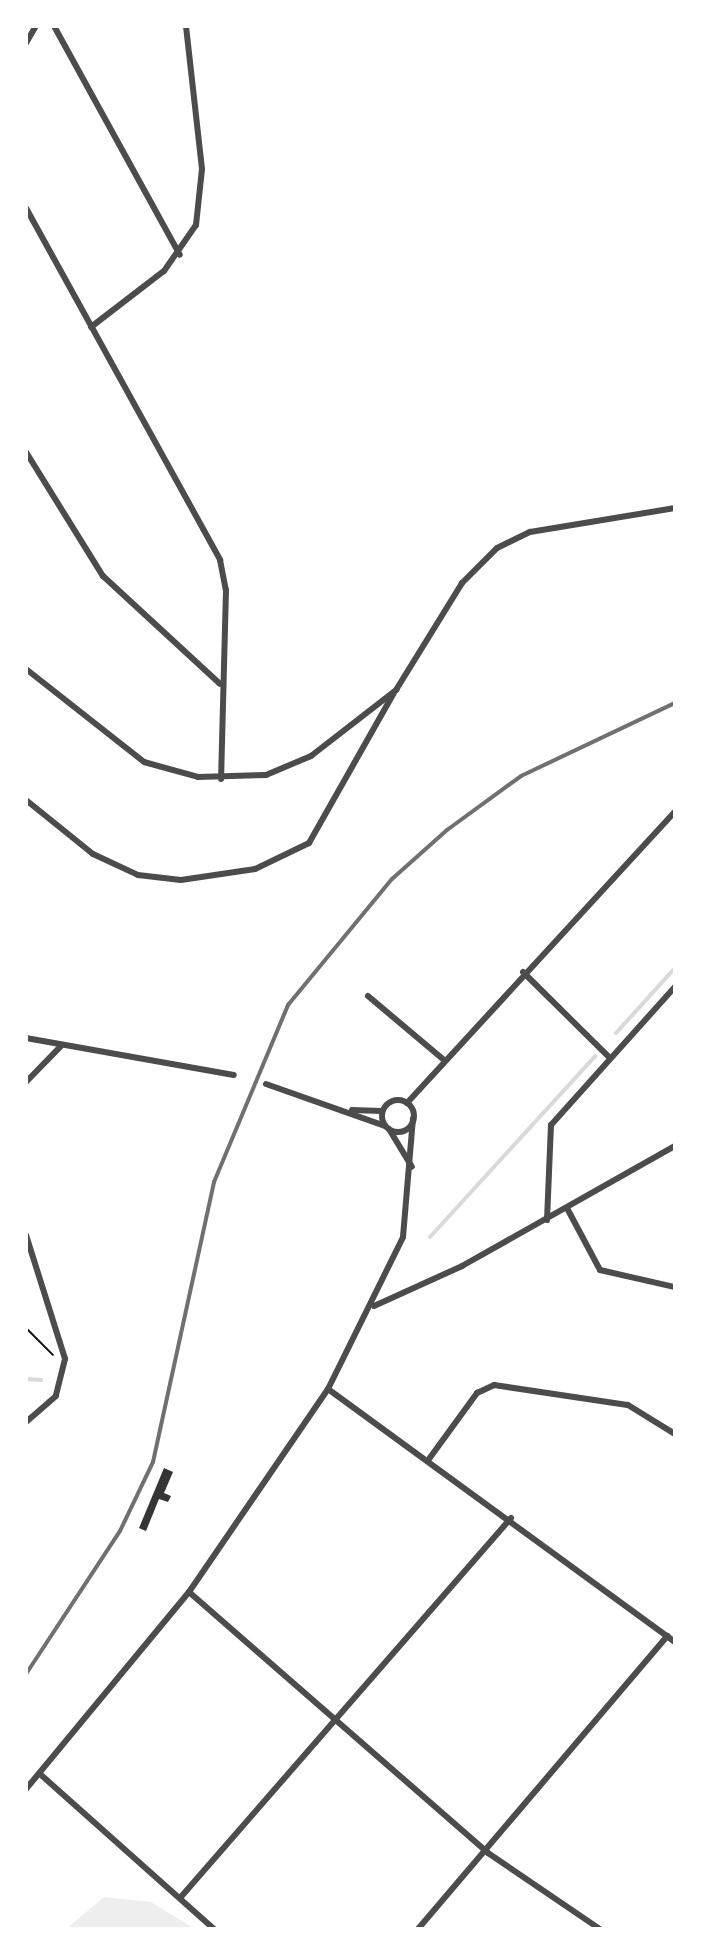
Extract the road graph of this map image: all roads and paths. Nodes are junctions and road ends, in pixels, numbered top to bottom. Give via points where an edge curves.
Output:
1 (36, 26) edge
2 (54, 26) edge
3 (186, 26) edge
4 (26, 43) edge
5 (26, 208) edge
6 (180, 255) junction
7 (91, 327) junction
8 (26, 452) edge
9 (675, 508) edge
10 (26, 669) edge
11 (220, 684) junction
12 (396, 690) junction
13 (221, 779) junction
14 (26, 800) edge
15 (675, 812) edge
16 (523, 972) junction
17 (675, 987) edge
18 (368, 996) dead end
19 (26, 1038) edge
20 (61, 1046) junction
21 (608, 1056) junction
22 (444, 1060) junction
23 (234, 1075) dead end
24 (26, 1082) edge
25 (266, 1084) dead end
26 (407, 1103) junction
27 (344, 1110) junction
28 (382, 1111) junction
29 (413, 1118) junction
30 (387, 1127) junction
31 (675, 1146) edge
32 (413, 1168) junction
33 (568, 1210) junction
34 (547, 1220) junction
35 (26, 1235) edge
36 (675, 1287) edge
37 (374, 1306) junction
38 (26, 1328) edge
39 (65, 1359) junction
40 (328, 1389) junction
41 (26, 1422) edge
42 (675, 1434) edge
43 (429, 1459) junction
44 (511, 1518) junction
45 (189, 1592) junction
46 (667, 1636) junction
47 (675, 1642) edge
48 (333, 1717) junction
49 (40, 1774) junction
50 (26, 1789) edge
51 (488, 1853) junction
52 (180, 1898) junction
53 (214, 1929) edge
54 (418, 1929) edge
55 (600, 1929) edge

1 - 4 street
2 - 6 street
3 - 6 street via 202,169 196,225
5 - 7 street
6 - 7 street
7 - 11 street via 220,560 226,590
8 - 11 street via 103,576
9 - 12 street via 507,541 462,583
10 - 13 street via 144,762
11 - 13 street
12 - 13 street via 293,766
12 - 14 street via 309,843 233,875 153,878 114,867
15 - 16 street
16 - 21 street
16 - 22 street
17 - 21 street
18 - 22 street
19 - 20 street
20 - 23 street
20 - 24 street
21 - 34 street via 551,1125
22 - 26 street
25 - 27 street
26 - 28 street via 390,1102
26 - 29 street
27 - 28 street
27 - 30 street
28 - 30 street
29 - 30 street via 404,1130
29 - 32 street
30 - 32 street
31 - 33 street
32 - 37 street via 403,1237
33 - 34 street
33 - 36 street via 600,1270
34 - 37 street
35 - 39 street
37 - 40 street
38 - 39 path via 47,1352
39 - 41 street via 56,1396
40 - 43 street
40 - 45 street
42 - 43 street via 628,1405 494,1385 477,1393
43 - 44 street
44 - 46 street
44 - 48 street
45 - 48 street
45 - 49 street
46 - 47 street
46 - 51 street
48 - 51 street
48 - 52 street
49 - 50 street
49 - 52 street
51 - 54 street
51 - 55 street
52 - 53 street

